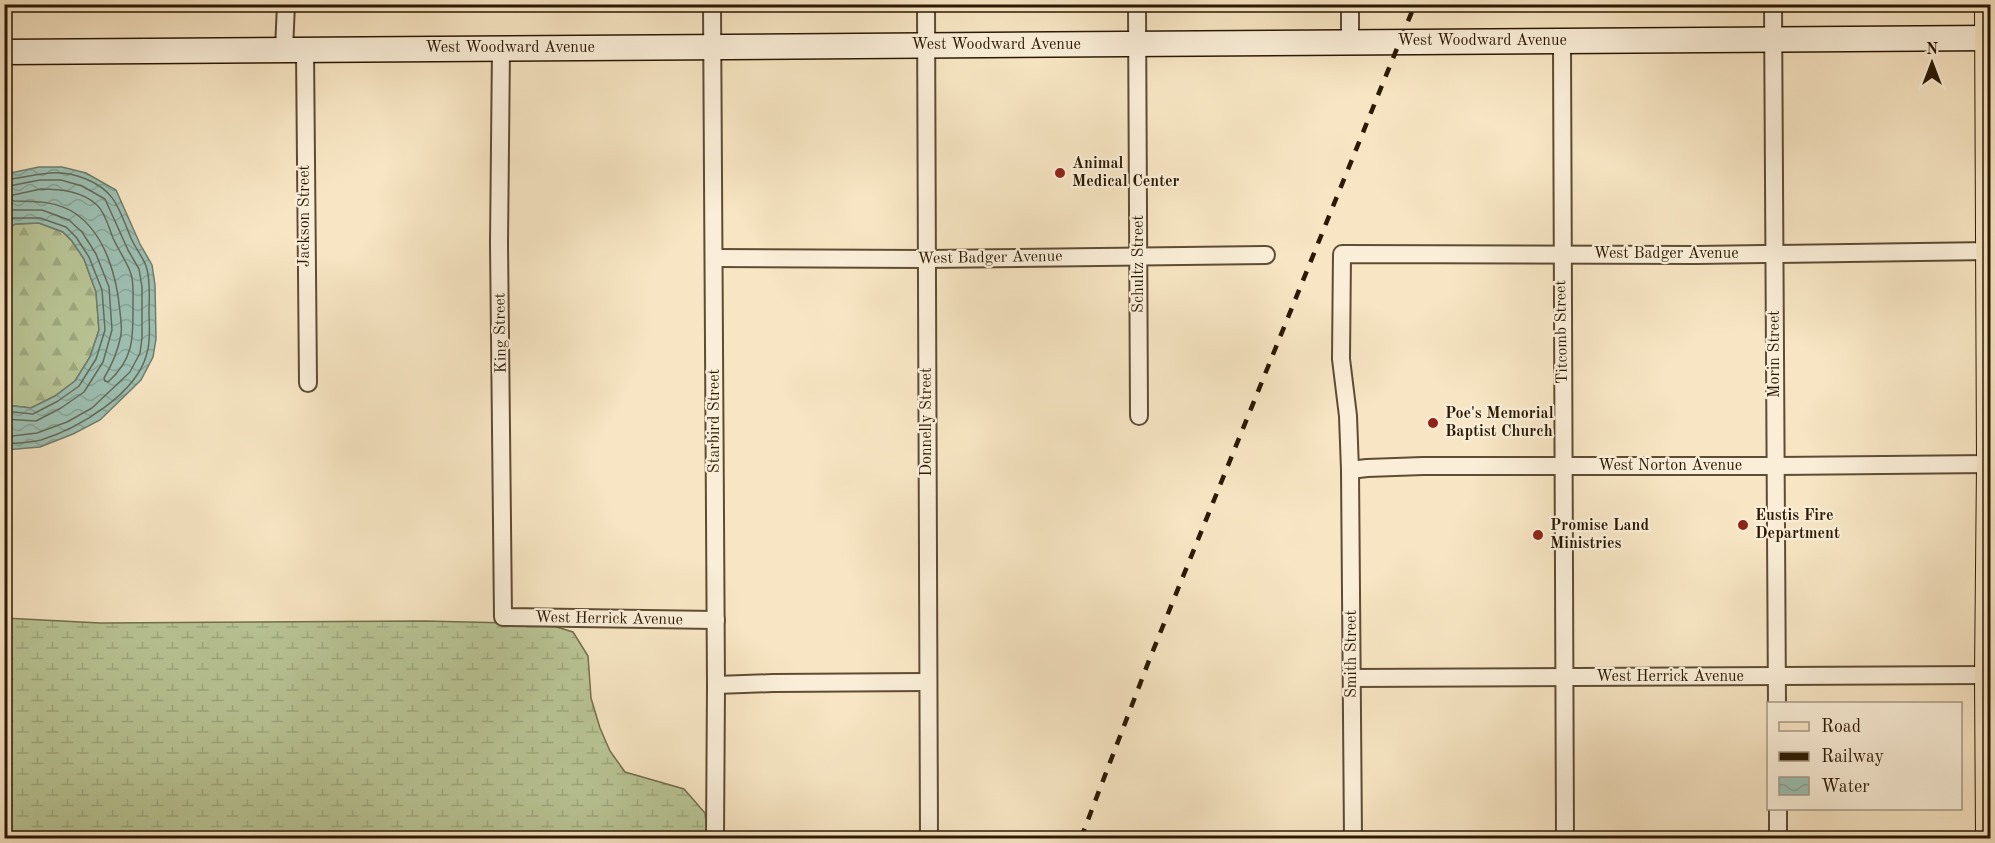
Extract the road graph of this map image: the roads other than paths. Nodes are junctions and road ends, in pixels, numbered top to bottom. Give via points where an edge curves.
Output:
1 (286, 4) edge
2 (712, 4) edge
3 (926, 4) edge
4 (1137, 4) edge
5 (1350, 4) edge
6 (1773, 4) edge
7 (1988, 4) edge
8 (1989, 38) edge
9 (1774, 40) junction
10 (1562, 41) junction
11 (1350, 43) junction
12 (1138, 44) junction
13 (926, 46) junction
14 (712, 47) junction
15 (501, 48) junction
16 (295, 50) junction
17 (4, 52) edge
18 (1990, 251) edge
19 (1342, 254) joint
20 (1562, 254) junction
21 (1775, 254) junction
22 (1266, 255) dead end
23 (1139, 256) junction
24 (714, 258) junction
25 (926, 259) junction
26 (308, 383) dead end
27 (1139, 416) dead end
28 (1990, 464) edge
29 (1564, 466) junction
30 (1775, 466) junction
31 (1350, 470) junction
32 (503, 617) joint
33 (716, 620) junction
34 (1988, 675) junction
35 (1777, 677) junction
36 (1352, 678) junction
37 (1566, 678) junction
38 (927, 682) junction
39 (716, 685) junction
40 (1777, 702) edge
41 (1778, 810) edge
42 (715, 838) edge
43 (929, 838) edge
44 (1353, 838) edge
45 (1565, 838) edge
46 (1778, 838) edge
47 (1989, 838) edge

1 - 16 street, Jackson Street
2 - 14 street, Starbird Street
3 - 13 street, Donnelly Street
4 - 12 street, Schultz Street
5 - 11 street
6 - 9 street, Morin Street
7 - 8 main road
8 - 9 street, West Woodward Avenue
8 - 18 main road
9 - 10 street, West Woodward Avenue
9 - 21 street, Morin Street
10 - 11 street, West Woodward Avenue
10 - 20 street, Titcomb Street
11 - 12 street, West Woodward Avenue
12 - 13 street, West Woodward Avenue
12 - 23 street, Schultz Street
13 - 14 street, West Woodward Avenue
13 - 25 street, Donnelly Street
14 - 15 street, West Woodward Avenue
14 - 24 street, Starbird Street
15 - 16 street, West Woodward Avenue
15 - 32 street, King Street
16 - 17 street, West Woodward Avenue
16 - 26 street, Jackson Street
18 - 21 street, West Badger Avenue
18 - 28 main road
19 - 20 street, West Badger Avenue
19 - 31 street, Smith Street via 1341,359
20 - 21 street, West Badger Avenue
20 - 29 street, Titcomb Street
21 - 30 street, Morin Street
22 - 23 street, West Badger Avenue
23 - 25 street, West Badger Avenue
23 - 27 street, Schultz Street
24 - 25 street, West Badger Avenue
24 - 33 street, Starbird Street
25 - 38 street, Donnelly Street
28 - 30 street, West Norton Avenue
28 - 34 main road
29 - 30 street, West Norton Avenue
29 - 31 street, West Norton Avenue
29 - 37 street, Titcomb Street
30 - 35 street, Morin Street
31 - 36 street, Smith Street
32 - 33 street, West Herrick Avenue
33 - 39 street, Starbird Street
34 - 35 street, West Herrick Avenue
34 - 47 main road
35 - 37 street, West Herrick Avenue
35 - 40 street, Morin Street
36 - 37 street, West Herrick Avenue
36 - 44 street, Smith Street
37 - 45 street, Titcomb Street
38 - 39 street
38 - 43 street, Donnelly Street
39 - 42 street, Starbird Street
41 - 46 street

